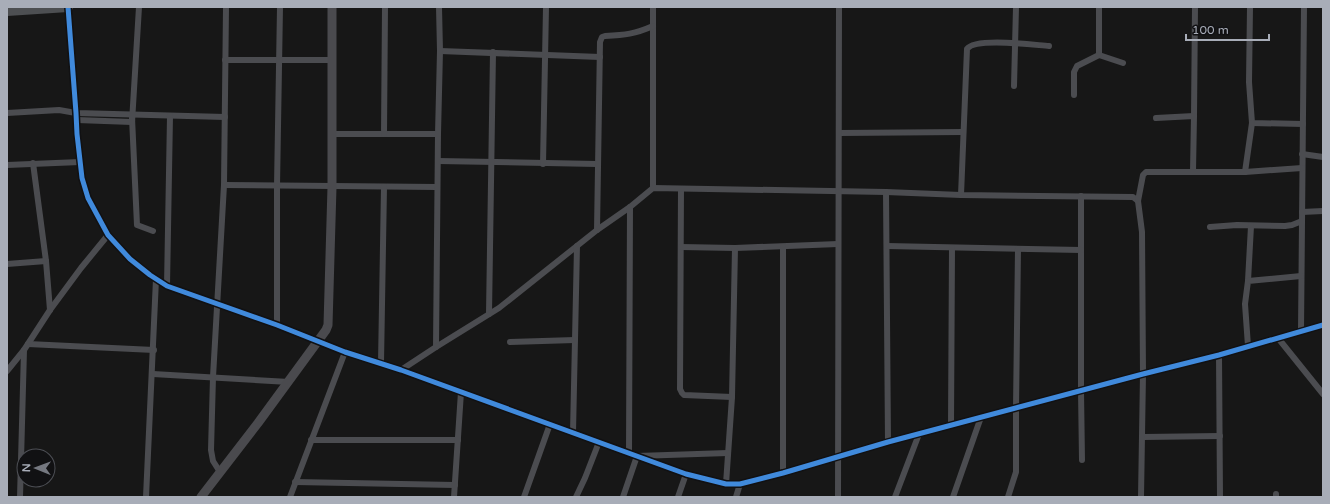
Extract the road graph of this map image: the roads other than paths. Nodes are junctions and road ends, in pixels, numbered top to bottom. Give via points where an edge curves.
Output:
1 (68, 7) edge
2 (139, 7) edge
3 (226, 7) edge
4 (280, 7) edge
5 (332, 7) edge
6 (385, 7) edge
7 (439, 7) edge
8 (546, 7) edge
9 (653, 7) edge
10 (839, 7) edge
11 (1016, 7) edge
12 (1099, 7) edge
13 (1195, 7) edge
14 (1250, 7) edge
15 (1304, 7) edge
16 (7, 11) edge
17 (653, 26) junction
18 (1015, 42) junction
19 (1049, 46) dead end
20 (440, 51) junction
21 (493, 52) junction
22 (546, 55) junction
23 (1099, 55) junction
24 (600, 56) junction
25 (225, 60) junction
26 (278, 60) junction
27 (331, 60) junction
28 (1124, 63) dead end
29 (1014, 86) dead end
30 (1074, 95) dead end
31 (7, 113) edge
32 (132, 115) junction
33 (76, 116) junction
34 (170, 116) junction
35 (1194, 116) junction
36 (225, 117) junction
37 (1156, 118) dead end
38 (1252, 123) junction
39 (1303, 124) junction
40 (963, 132) junction
41 (839, 133) junction
42 (332, 134) junction
43 (384, 134) junction
44 (438, 134) junction
45 (1302, 154) junction
46 (1323, 157) edge
47 (438, 161) junction
48 (80, 162) junction
49 (491, 162) junction
50 (33, 164) junction
51 (543, 164) junction
52 (597, 164) junction
53 (7, 165) edge
54 (1302, 168) junction
55 (1193, 171) junction
56 (1245, 172) junction
57 (224, 185) junction
58 (277, 186) junction
59 (332, 187) junction
60 (384, 187) junction
61 (437, 187) junction
62 (653, 188) junction
63 (681, 189) junction
64 (839, 191) junction
65 (886, 192) junction
66 (961, 195) junction
67 (1081, 196) junction
68 (1138, 201) junction
69 (630, 207) junction
70 (1302, 212) junction
71 (1323, 212) edge
72 (1302, 222) junction
73 (1251, 226) junction
74 (1210, 227) dead end
75 (597, 230) junction
76 (153, 231) dead end
77 (108, 235) junction
78 (838, 244) junction
79 (577, 246) junction
80 (887, 246) junction
81 (681, 247) junction
82 (783, 247) junction
83 (735, 248) junction
84 (952, 248) junction
85 (1018, 249) junction
86 (1081, 250) junction
87 (46, 261) junction
88 (7, 264) edge
89 (1302, 276) junction
90 (156, 279) junction
91 (1248, 280) junction
92 (167, 286) junction
93 (218, 304) junction
94 (50, 310) junction
95 (489, 314) junction
96 (277, 325) junction
97 (1323, 325) edge
98 (1301, 331) junction
99 (1278, 338) junction
100 (575, 340) junction
101 (319, 341) junction
102 (510, 342) dead end
103 (28, 344) junction
104 (1248, 346) junction
105 (436, 347) junction
106 (24, 350) junction
107 (154, 350) junction
108 (345, 352) junction
109 (1219, 355) junction
110 (381, 364) junction
111 (401, 370) junction
112 (7, 371) edge
113 (153, 374) junction
114 (1143, 374) junction
115 (213, 377) junction
116 (289, 382) junction
117 (1081, 391) junction
118 (461, 392) junction
119 (1323, 394) edge
120 (732, 397) junction
121 (1016, 408) junction
122 (981, 417) junction
123 (550, 424) junction
124 (951, 425) junction
125 (573, 433) junction
126 (919, 434) junction
127 (1220, 436) junction
128 (1142, 437) junction
129 (311, 440) junction
130 (458, 440) junction
131 (599, 442) junction
132 (888, 442) junction
133 (628, 453) junction
134 (728, 453) junction
135 (637, 456) junction
136 (838, 458) junction
137 (1082, 460) dead end
138 (220, 472) junction
139 (783, 473) junction
140 (686, 474) junction
141 (296, 482) junction
142 (726, 484) junction
143 (740, 484) junction
144 (455, 485) junction
145 (738, 496) edge
146 (20, 497) edge
147 (146, 497) edge
148 (201, 497) edge
149 (290, 497) edge
150 (454, 497) edge
151 (524, 497) edge
152 (576, 497) edge
153 (623, 497) edge
154 (678, 497) edge
155 (838, 497) edge
156 (895, 497) edge
157 (953, 497) edge
158 (1008, 497) edge
159 (1142, 497) edge
160 (1220, 497) edge

1 - 16 main road
1 - 33 street
2 - 32 street
3 - 25 street
4 - 26 street
5 - 27 main road
6 - 43 street
7 - 20 street
8 - 22 street
9 - 17 street
10 - 41 street
11 - 18 street
12 - 23 street
13 - 35 street
14 - 38 street via 1249,82
15 - 39 street
17 - 24 street via 635,33 602,38
17 - 62 street
18 - 19 street
18 - 29 street
18 - 40 street via 975,44 967,49
20 - 21 street
20 - 44 street
21 - 22 street
21 - 49 street
22 - 24 street
22 - 51 street
23 - 28 street
23 - 30 street via 1077,66 1074,72
24 - 52 street
25 - 26 street
25 - 36 street
26 - 27 street
26 - 58 street
27 - 42 main road
31 - 33 street via 59,110
32 - 33 street
32 - 34 street
32 - 76 street via 137,225
33 - 48 street
34 - 36 street
34 - 92 street
35 - 37 street
35 - 55 street
36 - 57 street
38 - 39 street
38 - 56 street
39 - 45 street
40 - 41 street
40 - 66 street
41 - 64 street
42 - 43 street
42 - 59 main road
43 - 44 street
44 - 47 street
45 - 46 street
45 - 54 street
47 - 49 street
47 - 61 street
48 - 50 street
48 - 77 street via 88,198
49 - 51 street
49 - 95 street
50 - 53 street
50 - 87 street
51 - 52 street
52 - 75 street
54 - 56 street
54 - 70 street
55 - 56 street
55 - 68 street via 1146,172 1143,175
57 - 58 street
57 - 93 street
58 - 59 street
58 - 96 street
59 - 60 street
59 - 101 main road via 328,325
60 - 61 street
60 - 110 street
61 - 105 street
62 - 63 street
62 - 69 street
63 - 64 street
63 - 81 street
64 - 65 street
64 - 78 street
65 - 66 street
65 - 80 street
66 - 67 street
67 - 68 street via 1133,197
67 - 86 street
68 - 114 street via 1142,232
69 - 75 street
69 - 133 street
70 - 71 street
70 - 72 street
72 - 73 street via 1285,226
72 - 89 street
73 - 74 street
73 - 91 street
75 - 79 street
77 - 90 street via 130,259
77 - 94 street
78 - 82 street
78 - 136 street
79 - 95 street
79 - 100 street
80 - 84 street
80 - 132 street
81 - 83 street
81 - 120 street via 680,388 684,395
82 - 83 street
82 - 139 street
83 - 120 street
84 - 85 street
84 - 124 street
85 - 86 street
85 - 121 street
86 - 117 street
87 - 88 street
87 - 94 street
89 - 91 street
89 - 98 street
90 - 92 street
90 - 107 street
91 - 104 street via 1245,304
92 - 93 street
93 - 96 street
93 - 115 street
94 - 103 street
95 - 105 street
96 - 101 street
97 - 98 street
98 - 99 street
99 - 104 street
99 - 119 street
100 - 102 street
100 - 125 street
101 - 108 street
101 - 116 main road
103 - 106 street
103 - 107 street
104 - 109 street
105 - 111 street
106 - 112 street
106 - 146 street
107 - 113 street
108 - 110 street
108 - 129 street
109 - 114 street
109 - 127 street
110 - 111 street
111 - 118 street
113 - 115 street
113 - 147 street
114 - 117 street
114 - 128 street
115 - 116 street
115 - 138 street via 211,456
116 - 138 main road
117 - 121 street
117 - 137 street
118 - 123 street
118 - 130 street
120 - 134 street
121 - 122 street
121 - 158 street via 1016,472
122 - 124 street
122 - 157 street
123 - 125 street
123 - 151 street
124 - 126 street
125 - 131 street
126 - 132 street
126 - 156 street
127 - 128 street
127 - 160 street
128 - 159 street
129 - 130 street
129 - 141 street
130 - 144 street
131 - 133 street
131 - 152 street
132 - 136 street
133 - 135 street
134 - 135 street
134 - 142 street
135 - 140 street
135 - 153 street
136 - 139 street
136 - 155 street
138 - 148 main road
139 - 143 street
140 - 142 street
140 - 154 street
141 - 144 street
141 - 149 street
142 - 143 street
143 - 145 street
144 - 150 street

